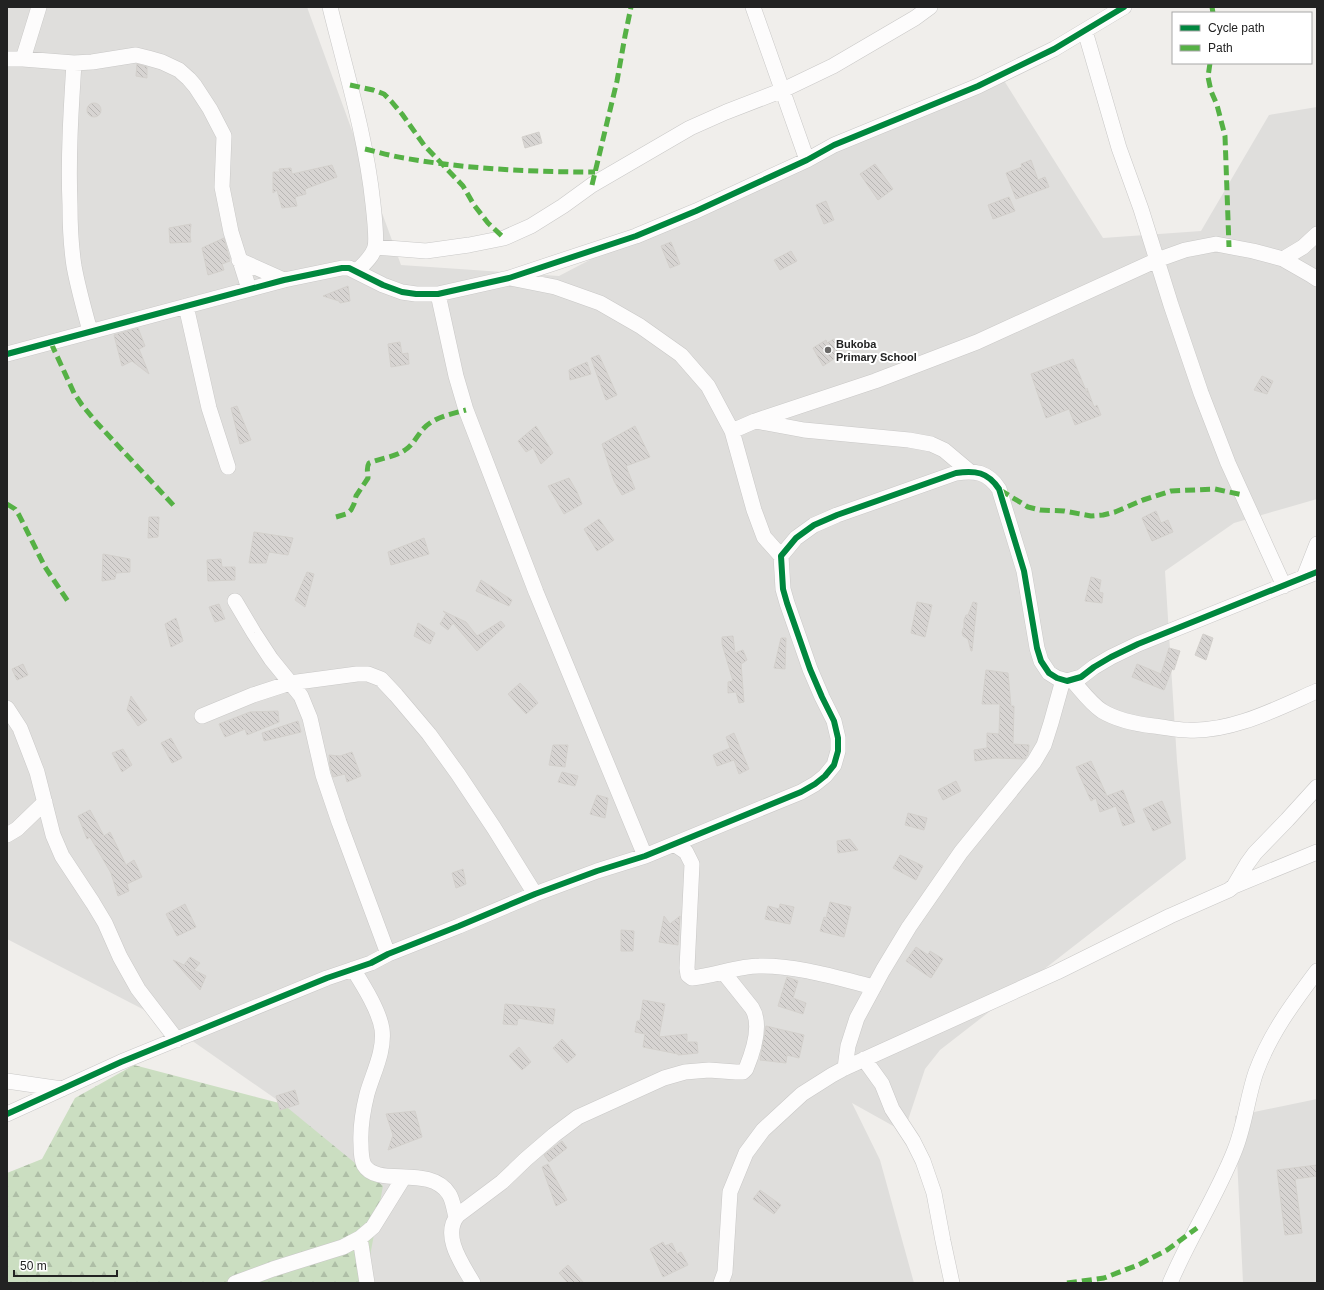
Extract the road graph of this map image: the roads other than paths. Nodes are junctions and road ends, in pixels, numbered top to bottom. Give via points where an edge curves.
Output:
1 (39, 7) edge
2 (330, 7) edge
3 (753, 7) edge
4 (930, 7) edge
5 (1124, 7) edge
6 (1085, 31) junction
7 (7, 59) edge
8 (24, 59) junction
9 (74, 62) junction
10 (783, 90) junction
11 (807, 160) junction
12 (1317, 234) edge
13 (375, 247) junction
14 (1283, 259) junction
15 (239, 260) junction
16 (1157, 260) junction
17 (357, 271) junction
18 (509, 278) junction
19 (1317, 279) edge
20 (284, 280) junction
21 (249, 289) junction
22 (438, 294) junction
23 (186, 306) junction
24 (90, 331) junction
25 (7, 354) edge
26 (755, 421) junction
27 (732, 431) junction
28 (228, 467) dead end
29 (969, 471) junction
30 (1317, 544) edge
31 (781, 556) junction
32 (1311, 575) edge
33 (1284, 586) junction
34 (235, 601) dead end
35 (1068, 680) junction
36 (290, 683) junction
37 (1317, 691) edge
38 (7, 708) edge
39 (202, 716) dead end
40 (1317, 787) edge
41 (45, 802) junction
42 (7, 835) edge
43 (674, 844) junction
44 (1317, 852) edge
45 (645, 856) junction
46 (1234, 886) junction
47 (534, 894) junction
48 (388, 954) junction
49 (353, 969) junction
50 (1317, 971) edge
51 (724, 973) junction
52 (874, 986) junction
53 (177, 1040) junction
54 (864, 1059) junction
55 (845, 1068) junction
56 (7, 1080) edge
57 (62, 1089) junction
58 (7, 1114) edge
59 (404, 1177) junction
60 (456, 1217) junction
61 (360, 1238) junction
62 (235, 1283) edge
63 (367, 1283) edge
64 (473, 1283) edge
65 (721, 1283) edge
66 (952, 1283) edge
67 (1170, 1283) edge

1 - 8 street
2 - 13 street via 365,149 375,216
3 - 10 street
4 - 10 street via 833,66
5 - 6 street
6 - 11 street via 978,86 834,145
6 - 16 street
7 - 8 street
8 - 9 street
9 - 15 street via 92,62 136,55 179,70 195,86 224,136 222,187
9 - 24 street via 70,139 70,230 80,298
10 - 11 street
10 - 13 street via 690,128 592,185 531,226 504,238 469,246 426,251
11 - 18 street via 636,236
12 - 14 street via 1303,247
13 - 17 street
14 - 16 street via 1216,244 1186,250
14 - 19 street
15 - 20 street
15 - 21 street
16 - 26 street via 977,342 875,381
16 - 33 street via 1228,463
17 - 20 street via 342,268
17 - 22 street via 402,292
18 - 22 street
18 - 27 street via 555,287 600,303 640,326 681,355 708,386
20 - 21 street
21 - 23 street
22 - 45 street via 466,410 536,592
23 - 24 street
23 - 28 street via 209,408
24 - 25 street
26 - 27 street
26 - 29 street via 804,430 931,444 944,450
27 - 31 street via 751,502 764,537
29 - 31 street via 956,473 814,525 796,538
29 - 35 street via 994,481 999,489 1024,571 1041,661 1057,678
30 - 32 street
31 - 43 street via 783,589 787,603 810,668 834,721 838,738 834,765 815,784 801,792
32 - 33 street
33 - 35 street via 1138,644 1111,657 1081,677
34 - 36 street via 271,659
35 - 37 street via 1102,711 1118,718 1138,724 1188,730 1208,730 1246,722
35 - 52 street via 1044,745 1034,762 961,852 909,927
36 - 39 street
36 - 47 street via 357,674 368,674 381,679 429,734 458,774
36 - 48 street via 301,696 310,718 323,775
38 - 41 street via 25,740
40 - 46 street via 1255,853
41 - 42 street via 17,829
41 - 53 street via 53,835 62,856 105,924 138,990
43 - 45 street
43 - 51 street via 686,852 692,864 688,975 692,978
44 - 46 street
45 - 47 street
46 - 54 street via 1057,972
47 - 48 street
48 - 49 street
49 - 53 street
49 - 59 street via 371,1000 382,1029 378,1060 362,1119 361,1158 368,1171 378,1175
50 - 67 street via 1274,1033 1256,1073 1235,1150
51 - 52 street via 757,966 774,967
51 - 60 street via 756,1014 756,1034 743,1072 685,1072 664,1078 578,1117 502,1182
52 - 55 street via 857,1018 848,1046
53 - 57 street
54 - 55 street
54 - 66 street via 882,1084 892,1109 923,1160 934,1193
55 - 65 street via 802,1094 763,1130 746,1153 730,1192 725,1272
56 - 57 street
57 - 58 street
59 - 60 street via 435,1181 442,1186 452,1199
59 - 61 street via 373,1227
60 - 64 street via 452,1228 453,1244
61 - 62 street via 343,1247
61 - 63 street

